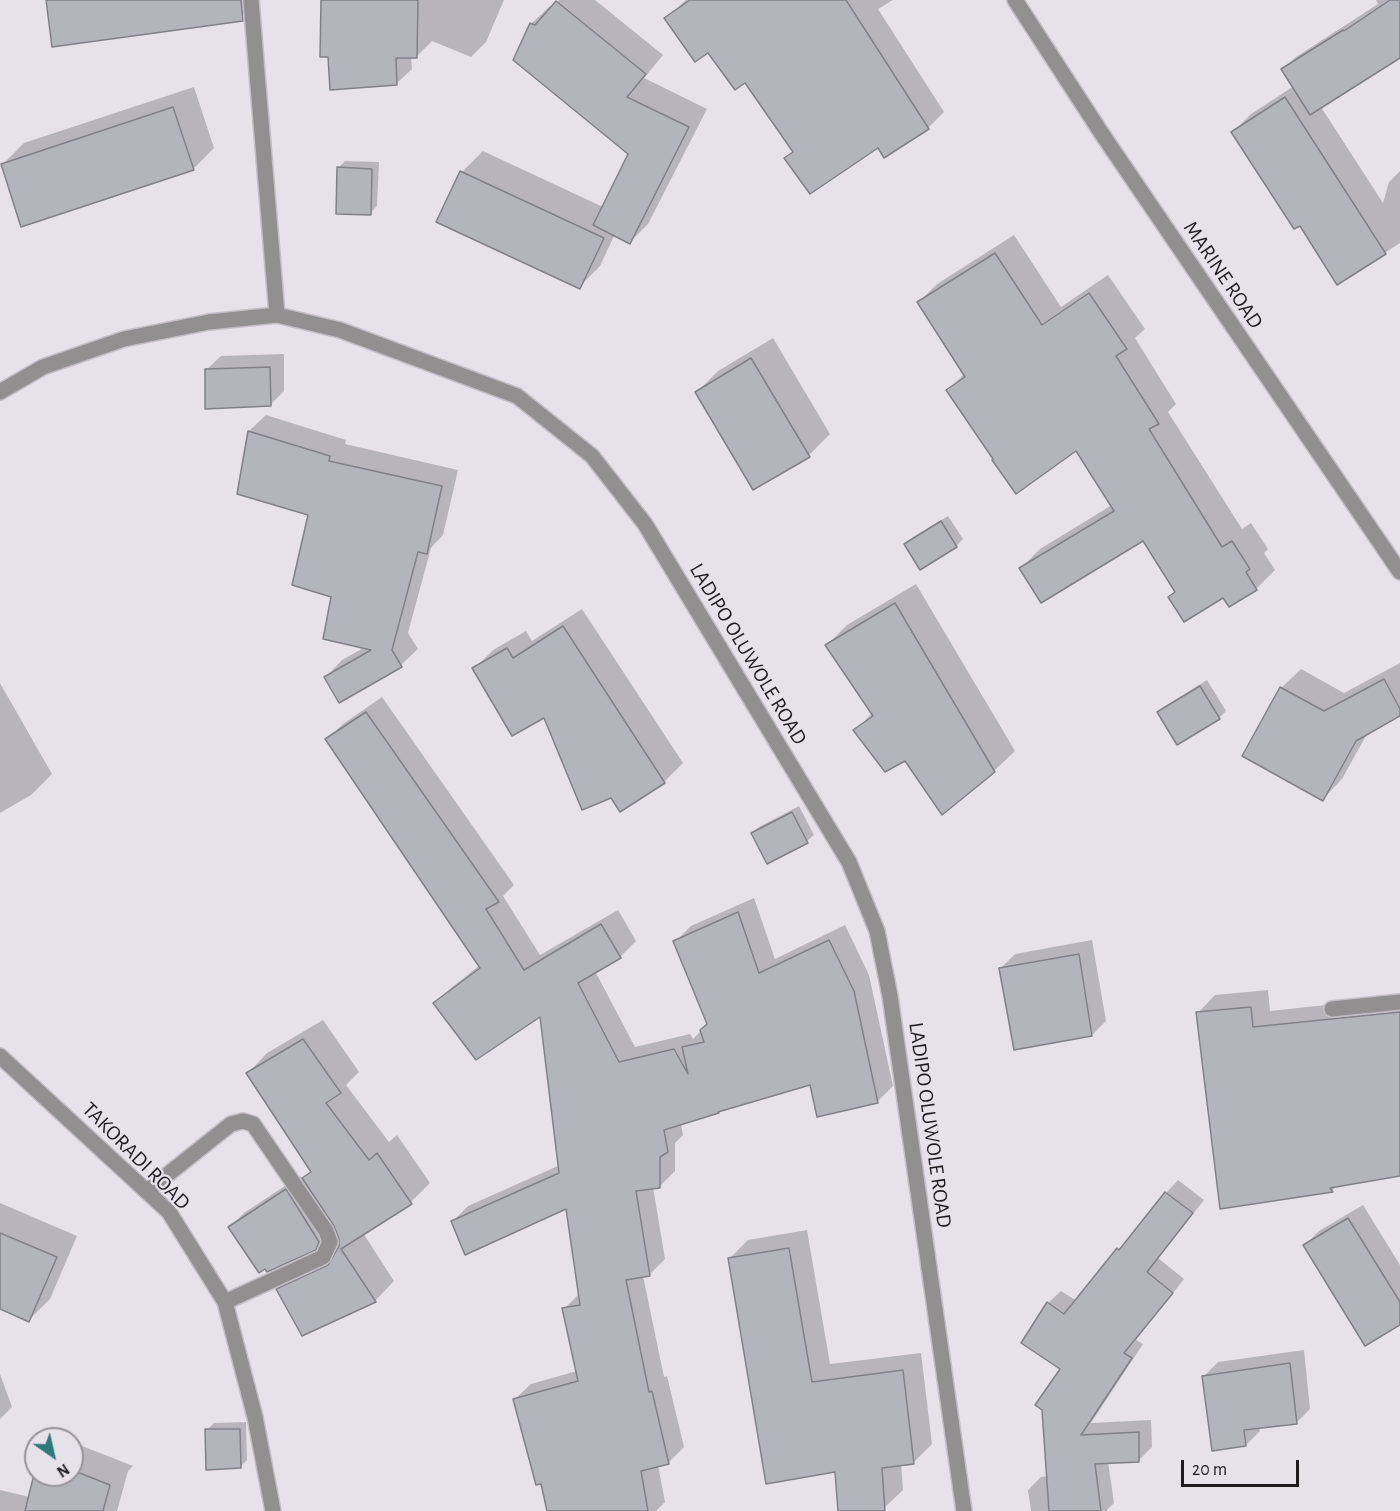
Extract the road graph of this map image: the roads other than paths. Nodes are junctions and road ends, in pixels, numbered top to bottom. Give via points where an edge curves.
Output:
1 (251, 0) edge
2 (1015, 0) edge
3 (277, 315) junction
4 (0, 393) edge
5 (1400, 572) edge
6 (1400, 1002) edge
7 (1332, 1009) dead end
8 (0, 1056) edge
9 (147, 1191) junction
10 (225, 1302) junction
11 (273, 1511) edge
12 (964, 1511) edge

1 - 3 street
2 - 5 street, MARINE ROAD via 1101,134
3 - 4 street, LADIPO OLUWOLE ROAD via 208,322 124,339 43,367
3 - 12 street, LADIPO OLUWOLE ROAD via 340,330 517,396 592,456 645,524 849,862 878,931 890,996
6 - 7 street
8 - 9 street, TAKORADI ROAD
9 - 10 street, TAKORADI ROAD via 169,1212
9 - 10 street via 231,1124 253,1124 330,1242 323,1257
10 - 11 street, TAKORADI ROAD via 255,1417

